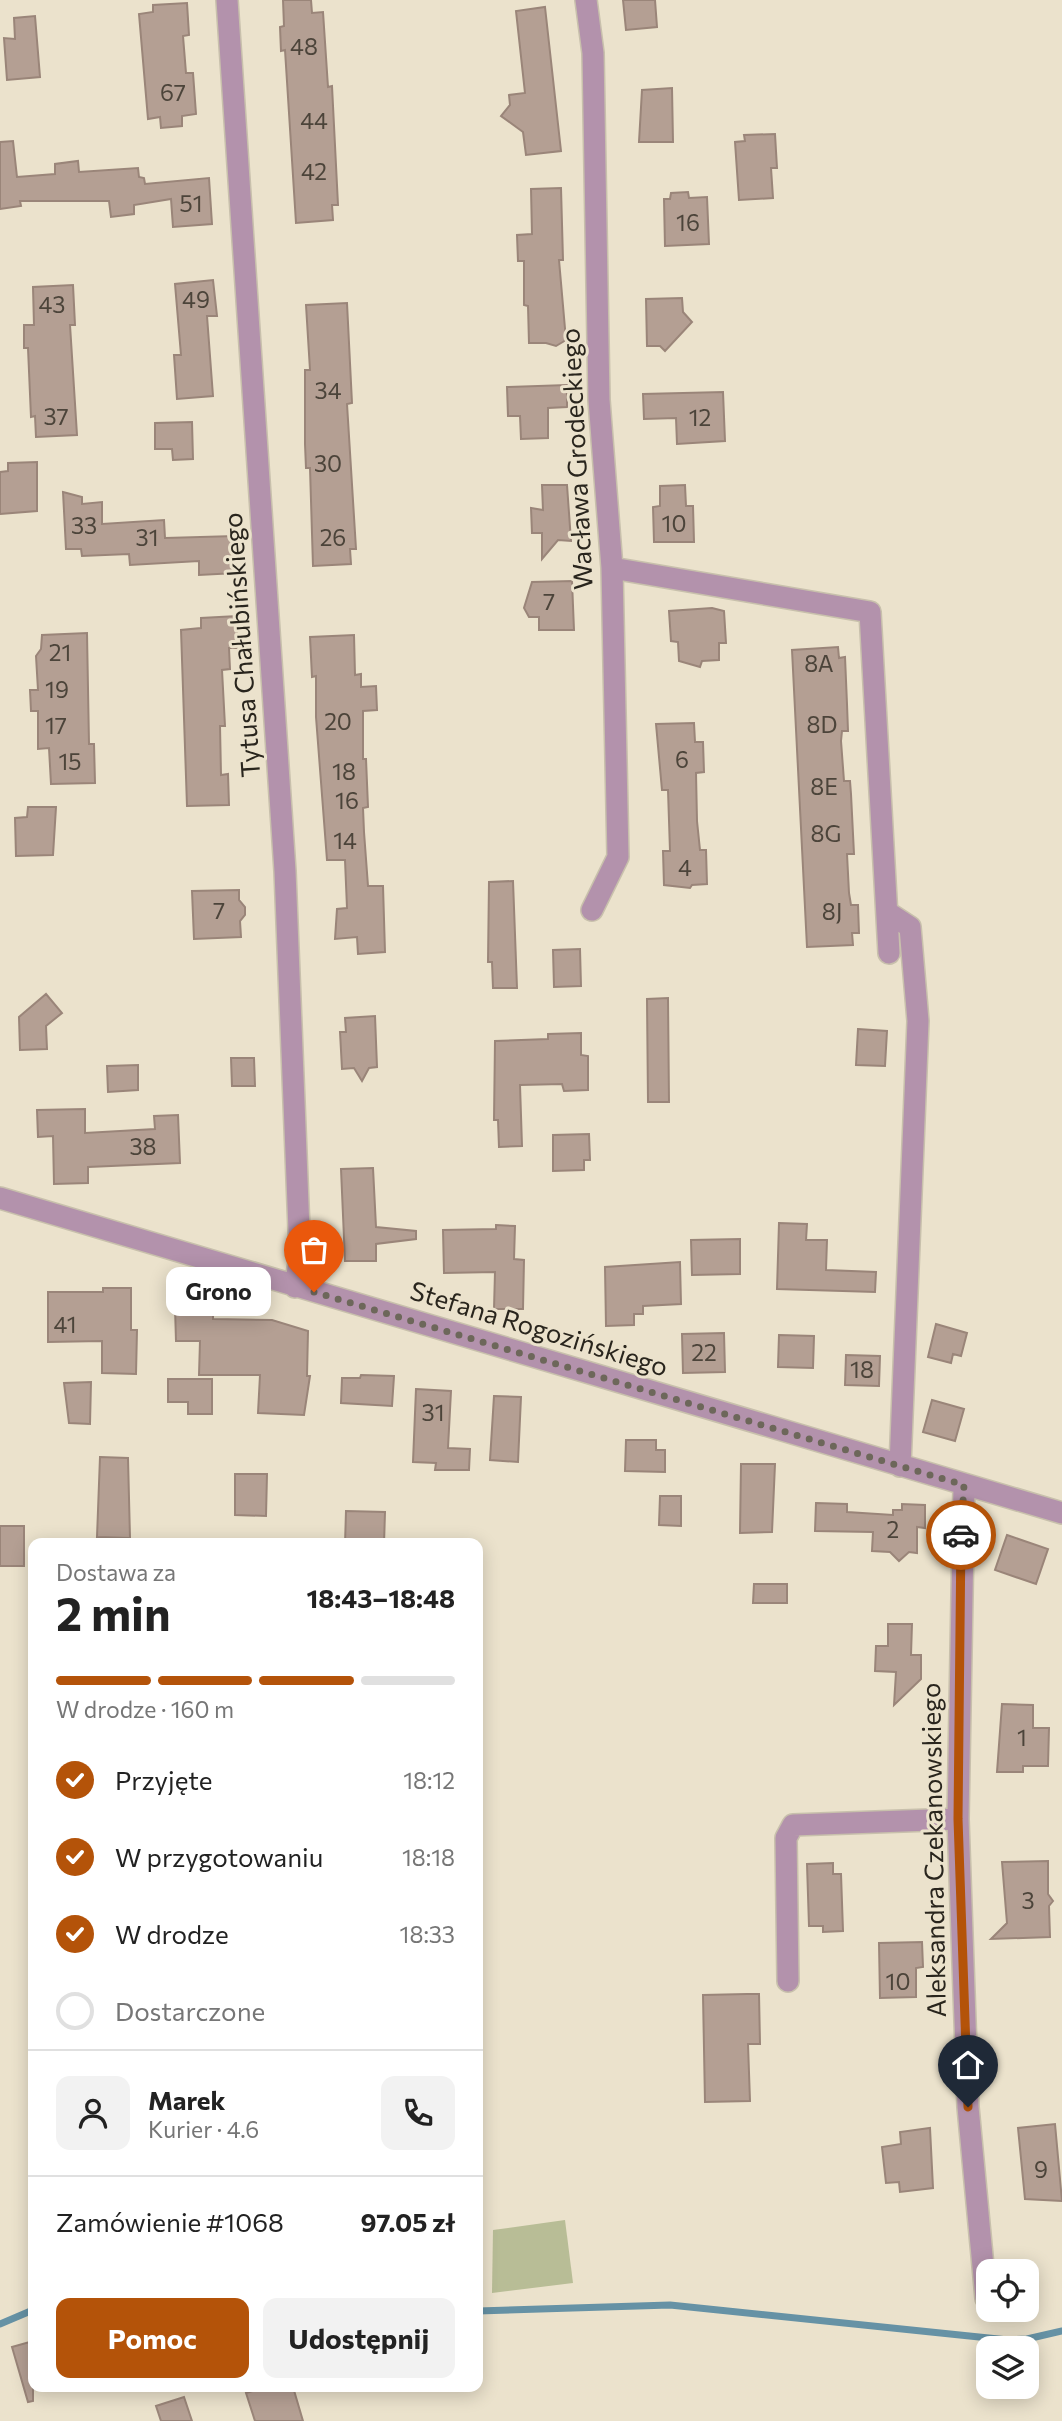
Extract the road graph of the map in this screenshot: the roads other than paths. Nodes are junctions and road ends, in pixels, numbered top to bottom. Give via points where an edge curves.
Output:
1 (227, 0) edge
2 (586, 0) edge
3 (612, 568) junction
4 (592, 910) dead end
5 (887, 912) junction
6 (889, 953) dead end
7 (0, 1198) edge
8 (295, 1287) junction
9 (900, 1466) junction
10 (964, 1485) junction
11 (1062, 1513) edge
12 (958, 1819) junction
13 (788, 1982) dead end
14 (982, 2259) edge

1 - 8 street, Tytusa Chałubińskiego via 285,871 300,1256
2 - 3 street, Wacława Grodeckiego via 593,53 599,400
3 - 4 street, Wacława Grodeckiego via 618,857
3 - 5 street via 870,612
5 - 6 street
5 - 9 street via 911,927 918,1021
7 - 8 street, Stefana Rogozińskiego
8 - 9 street, Stefana Rogozińskiego
9 - 10 street, Stefana Rogozińskiego
10 - 11 street, Stefana Rogozińskiego
10 - 12 street, Aleksandra Czekanowskiego
12 - 13 street via 793,1825 786,1838
12 - 14 street, Aleksandra Czekanowskiego via 968,2107

